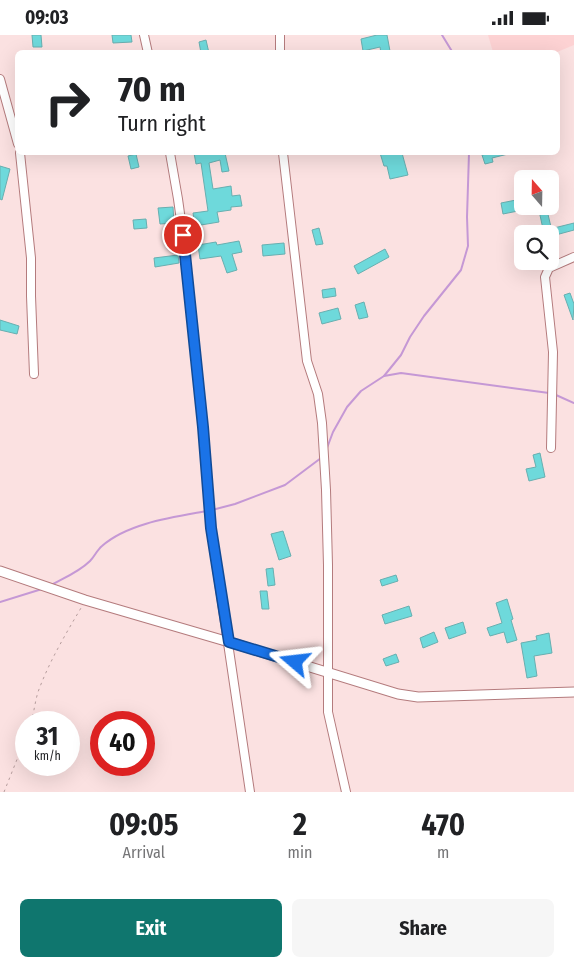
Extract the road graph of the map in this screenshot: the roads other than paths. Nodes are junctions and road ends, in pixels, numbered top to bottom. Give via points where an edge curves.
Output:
1 (144, 35) edge
2 (280, 35) edge
3 (147, 50) edge
4 (280, 50) edge
5 (0, 79) edge
6 (15, 132) edge
7 (20, 155) edge
8 (170, 155) edge
9 (282, 155) edge
10 (574, 257) edge
11 (34, 374) dead end
12 (551, 448) dead end
13 (0, 571) edge
14 (229, 642) junction
15 (328, 673) junction
16 (574, 692) edge
17 (250, 792) edge
18 (346, 792) edge

1 - 3 street
2 - 4 street
5 - 6 street
7 - 11 street via 31,258
8 - 14 street via 183,235 211,528
9 - 15 street via 307,361 318,394 322,423 328,565
10 - 12 street via 549,268 545,277 553,352
13 - 14 street via 85,601
14 - 15 street
14 - 17 street
15 - 16 street via 418,697
15 - 18 street via 328,712

